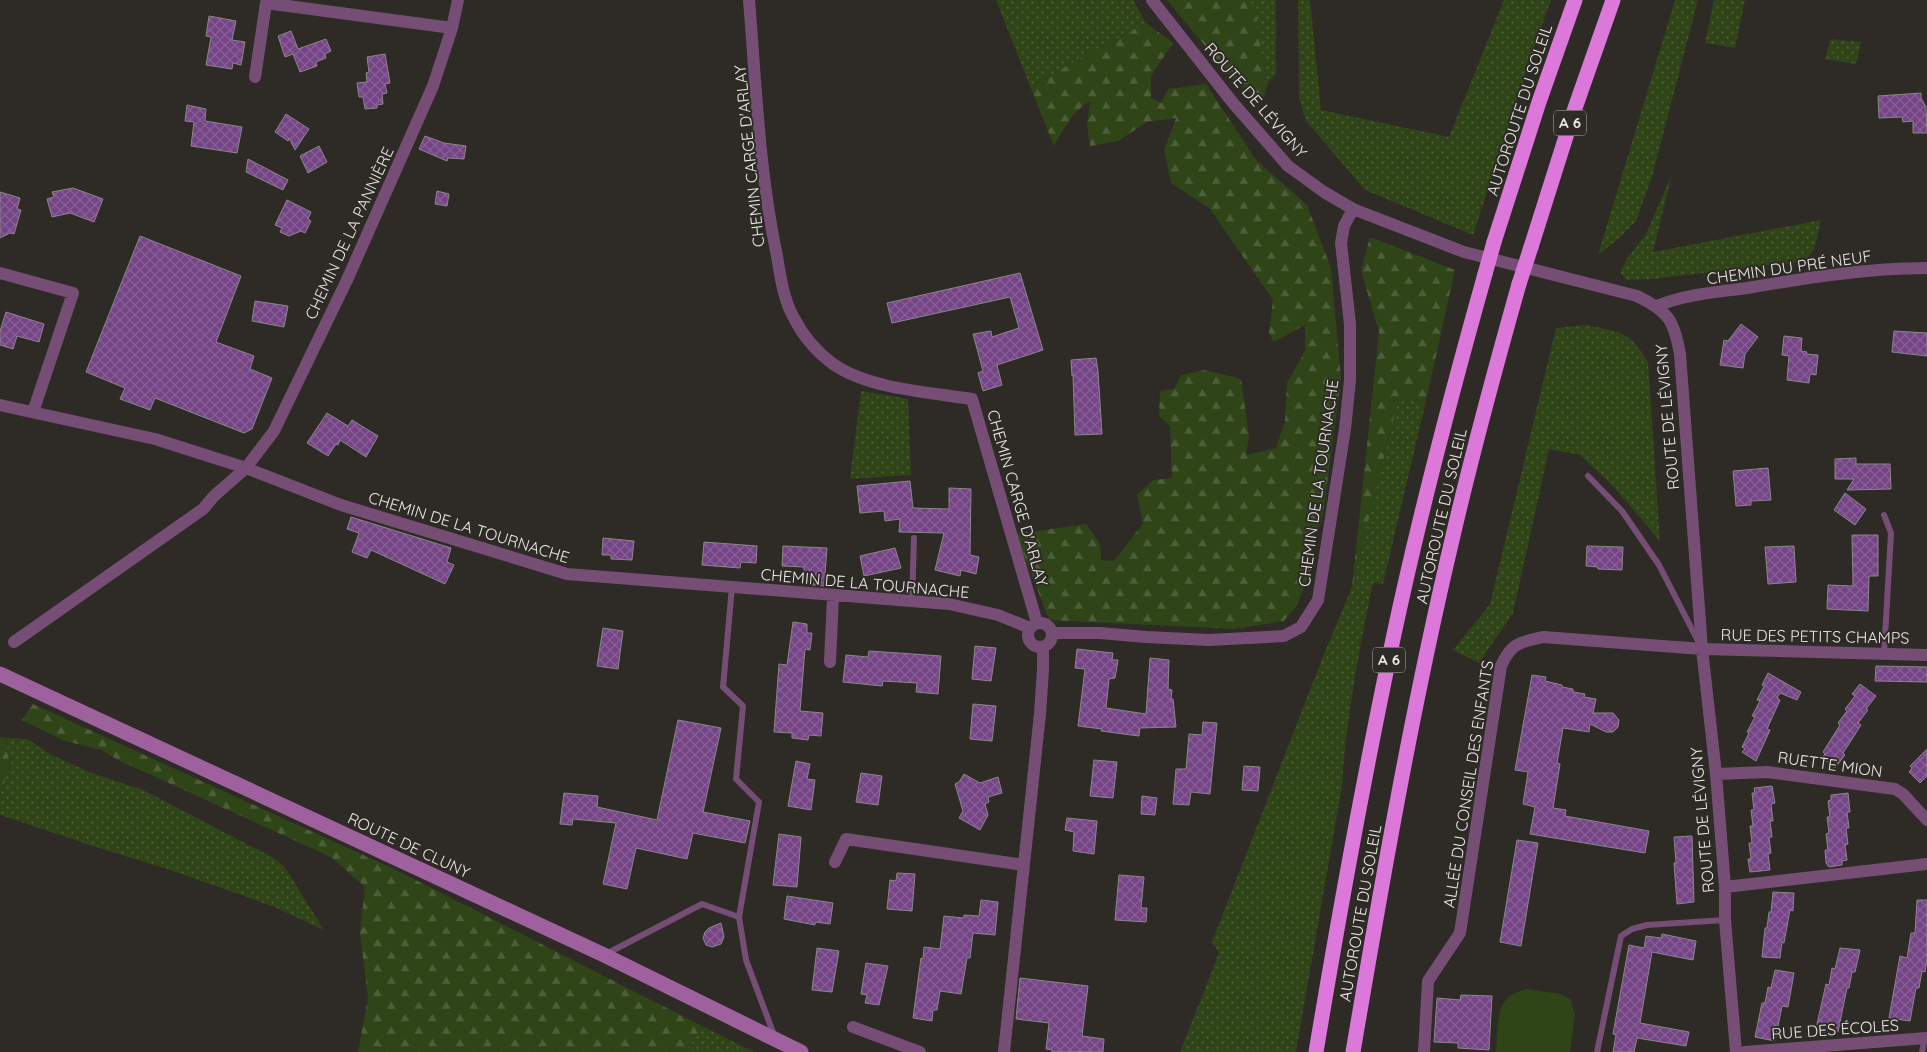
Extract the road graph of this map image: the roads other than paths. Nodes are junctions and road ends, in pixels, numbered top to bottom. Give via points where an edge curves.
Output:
1 (458, 0) edge
2 (749, 0) edge
3 (1152, 0) edge
4 (1575, 0) edge
5 (1613, 0) edge
6 (294, 3) edge
7 (452, 28) junction
8 (255, 77) dead end
9 (1353, 209) junction
10 (1927, 268) edge
11 (0, 273) edge
12 (1657, 306) junction
13 (0, 405) edge
14 (33, 412) junction
15 (246, 468) junction
16 (1588, 476) dead end
17 (1884, 515) dead end
18 (914, 538) dead end
19 (732, 587) junction
20 (833, 596) junction
21 (912, 601) junction
22 (1033, 626) junction
23 (1052, 633) junction
24 (14, 642) dead end
25 (1043, 647) junction
26 (1702, 649) junction
27 (1884, 654) junction
28 (1927, 654) edge
29 (830, 662) dead end
30 (0, 674) edge
31 (1716, 774) junction
32 (1927, 820) edge
33 (835, 862) dead end
34 (1927, 864) edge
35 (1024, 865) junction
36 (1725, 887) junction
37 (739, 917) junction
38 (1725, 920) junction
39 (604, 955) junction
40 (853, 1027) dead end
41 (1926, 1038) edge
42 (775, 1039) junction
43 (1846, 1048) edge
44 (801, 1052) edge
45 (920, 1052) edge
46 (1004, 1052) edge
47 (1316, 1052) edge
48 (1353, 1052) edge
49 (1424, 1052) edge
50 (1597, 1052) edge
51 (1736, 1052) edge
52 (1745, 1052) edge
53 (1922, 1052) edge

1 - 7 street, CHEMIN DE LA PANNIÈRE
2 - 22 street, CHEMIN CARGE D'ARLAY via 770,223 793,317 811,344 833,364 858,378 972,399
3 - 9 street, ROUTE DE LÉVIGNY via 1233,103 1288,166
4 - 47 highway, AUTOROUTE DU SOLEIL / A 6, bridge via 1494,242 1448,406 1393,638
5 - 48 highway, AUTOROUTE DU SOLEIL / A 6, bridge via 1519,284 1485,406 1402,774
6 - 7 street
6 - 8 street via 266,3
7 - 15 street, CHEMIN DE LA PANNIÈRE via 433,86 347,280 274,431
9 - 12 street, ROUTE DE LÉVIGNY via 1464,252 1636,296
9 - 23 street, CHEMIN DE LA TOURNACHE via 1344,226 1342,243 1350,324 1350,380 1345,428 1318,600 1301,627 1284,636 1209,640
10 - 12 street, CHEMIN DU PRÉ NEUF via 1798,280 1710,293
11 - 14 street via 73,293
12 - 26 street, ROUTE DE LÉVIGNY via 1677,334 1680,354
13 - 14 street, CHEMIN DE LA TOURNACHE
14 - 15 street, CHEMIN DE LA TOURNACHE via 156,439
15 - 19 street, CHEMIN DE LA TOURNACHE via 341,505 567,574
15 - 24 street, CHEMIN DE LA PANNIÈRE via 203,509
16 - 26 lane via 1622,511 1659,565
17 - 27 lane via 1891,533
18 - 21 lane
19 - 20 street, CHEMIN DE LA TOURNACHE
19 - 37 lane via 723,687 744,706 736,779 759,802
20 - 21 street, CHEMIN DE LA TOURNACHE
20 - 29 street
21 - 22 street, CHEMIN DE LA TOURNACHE via 949,604
22 - 23 street via 1047,625
22 - 25 street via 1028,638 1030,643
23 - 25 street via 1051,642
25 - 35 street via 1040,714
26 - 27 street, RUE DES PETITS CHAMPS
26 - 31 street, ROUTE DE LÉVIGNY
26 - 49 street, ALLÉE DU CONSEIL DES ENFANTS via 1543,637 1523,641 1507,653 1501,666 1460,932 1428,981
27 - 28 street, RUE DES PETITS CHAMPS
30 - 39 main road, ROUTE DE CLUNY
31 - 32 street, RUETTE MION via 1767,772 1895,789
31 - 36 street, ROUTE DE LÉVIGNY
33 - 35 street via 846,839
34 - 36 street
35 - 46 street
36 - 38 street, ROUTE DE LÉVIGNY
37 - 39 lane via 702,904
37 - 42 lane via 746,960
38 - 50 lane via 1647,926 1632,929 1621,936
38 - 51 street, ROUTE DE LÉVIGNY
39 - 42 main road, ROUTE DE CLUNY
40 - 45 street
41 - 43 street, RUE DES ÉCOLES
41 - 53 lane
42 - 44 main road, ROUTE DE CLUNY
43 - 52 street, RUE DES ÉCOLES

